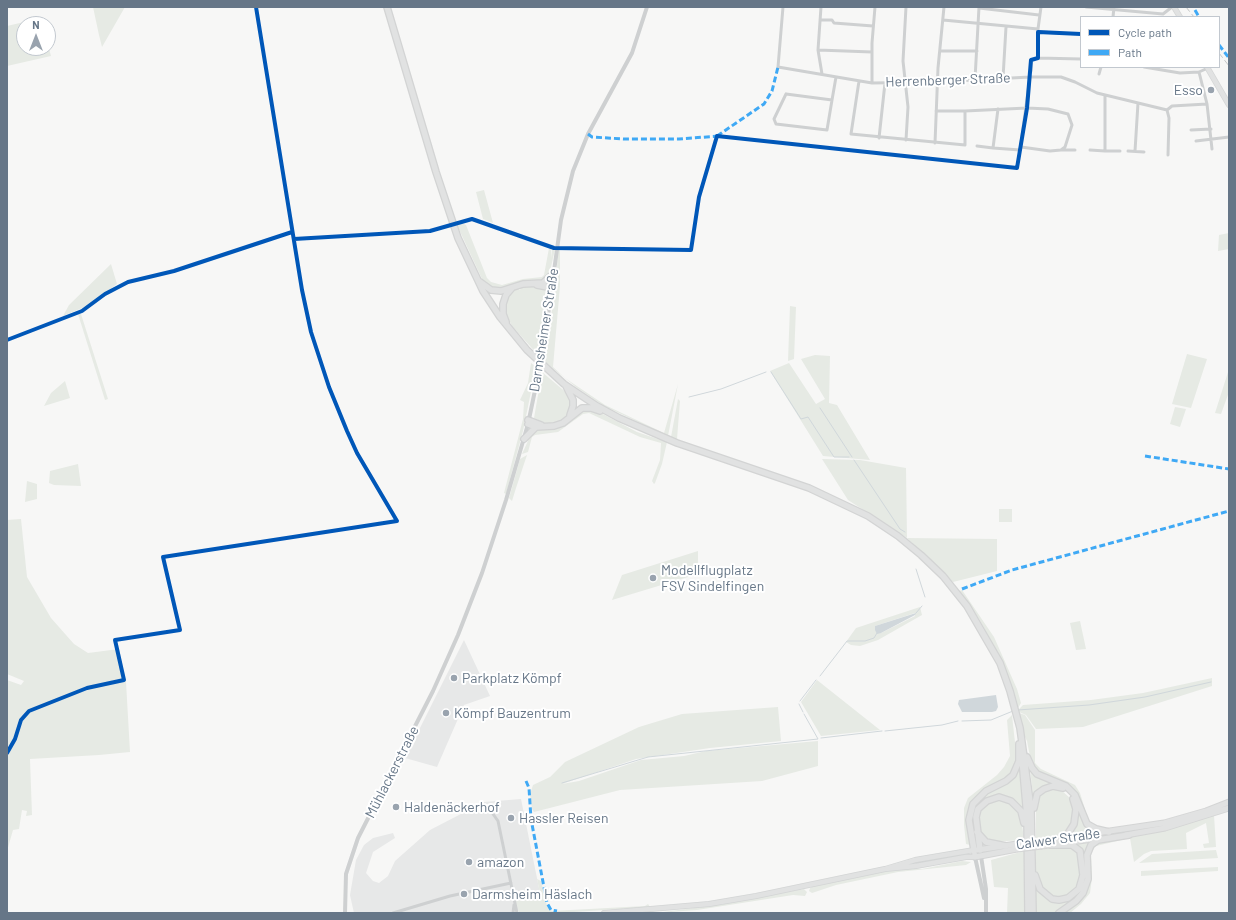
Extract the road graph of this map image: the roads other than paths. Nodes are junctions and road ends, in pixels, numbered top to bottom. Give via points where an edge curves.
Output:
1 (387, 7) edge
2 (647, 7) edge
3 (783, 7) edge
4 (821, 7) edge
5 (875, 7) edge
6 (906, 7) edge
7 (944, 7) edge
8 (1040, 7) edge
9 (1086, 7) edge
10 (1173, 7) edge
11 (979, 8) edge
12 (1114, 8) edge
13 (1039, 15) junction
14 (1179, 16) edge
15 (820, 20) junction
16 (943, 20) junction
17 (978, 24) junction
18 (873, 26) junction
19 (1006, 27) junction
20 (1038, 31) junction
21 (1080, 34) edge
22 (818, 50) junction
23 (940, 51) junction
24 (976, 51) junction
25 (872, 52) junction
26 (1038, 58) junction
27 (1080, 59) edge
28 (1101, 68) edge
29 (1150, 68) edge
30 (1205, 68) edge
31 (1208, 68) edge
32 (1030, 71) dead end
33 (1199, 72) junction
34 (822, 74) junction
35 (1099, 74) dead end
36 (836, 77) junction
37 (1030, 77) junction
38 (1003, 78) junction
39 (975, 80) junction
40 (859, 81) junction
41 (906, 82) junction
42 (937, 82) junction
43 (872, 83) junction
44 (885, 83) junction
45 (1105, 95) junction
46 (832, 100) junction
47 (1138, 103) junction
48 (1207, 104) junction
49 (1229, 104) edge
50 (1027, 108) junction
51 (998, 109) junction
52 (1167, 110) junction
53 (936, 111) junction
54 (965, 111) junction
55 (1211, 129) junction
56 (1191, 130) dead end
57 (1229, 136) edge
58 (879, 138) junction
59 (1211, 139) junction
60 (906, 140) junction
61 (1196, 141) dead end
62 (935, 143) junction
63 (977, 146) dead end
64 (993, 148) junction
65 (1020, 149) junction
66 (1212, 149) dead end
67 (1061, 150) junction
68 (1075, 150) dead end
69 (1090, 150) dead end
70 (1104, 151) junction
71 (1120, 151) dead end
72 (1128, 151) dead end
73 (1135, 151) junction
74 (1144, 152) dead end
75 (1168, 155) dead end
76 (554, 273) junction
77 (476, 277) junction
78 (543, 283) junction
79 (535, 284) junction
80 (553, 286) junction
81 (512, 288) junction
82 (508, 327) junction
83 (564, 384) junction
84 (610, 413) junction
85 (569, 417) junction
86 (528, 422) junction
87 (543, 426) junction
88 (536, 427) junction
89 (524, 439) junction
90 (458, 635) joint
91 (1016, 718) junction
92 (1021, 734) junction
93 (1019, 744) junction
94 (1229, 802) edge
95 (1229, 808) edge
96 (493, 814) dead end
97 (1032, 824) junction
98 (977, 832) junction
99 (1109, 832) junction
100 (1129, 835) junction
101 (1060, 838) junction
102 (1042, 844) junction
103 (1051, 845) junction
104 (1006, 846) junction
105 (1017, 847) junction
106 (978, 852) junction
107 (975, 856) junction
108 (1027, 856) junction
109 (1032, 862) junction
110 (885, 869) junction
111 (511, 883) junction
112 (986, 903) junction
113 (514, 905) junction
114 (345, 913) edge
115 (393, 913) edge
116 (513, 913) edge
117 (517, 913) edge
118 (604, 913) edge
119 (986, 913) edge
120 (1028, 913) edge
121 (1032, 913) edge
122 (1059, 913) edge

1 - 77 highway via 448,209
2 - 76 street, Darmsheimer Straße via 632,53 588,134 573,171 563,207
3 - 34 street, Herrenberger Straße via 778,67
4 - 15 street
5 - 18 street
6 - 41 street via 903,61
7 - 16 street
8 - 13 street
9 - 12 street
10 - 12 street via 1163,14
10 - 14 main road
11 - 13 street
11 - 17 street
13 - 20 street
15 - 18 street
15 - 22 street
16 - 17 street
16 - 23 street
17 - 19 street
17 - 24 street
18 - 25 street
19 - 20 street
19 - 38 street
20 - 21 street
20 - 26 street
22 - 25 street
22 - 34 street
23 - 24 street
23 - 42 street
24 - 39 street
25 - 43 street
26 - 27 street
26 - 32 street via 1031,60
28 - 35 street
29 - 33 street via 1180,73
30 - 33 street
31 - 49 main road
33 - 48 street
34 - 36 street, Herrenberger Straße
36 - 40 street, Herrenberger Straße
36 - 46 street
37 - 38 street, Herrenberger Straße
37 - 45 street, Herrenberger Straße via 1061,78
37 - 50 street
38 - 39 street, Herrenberger Straße
39 - 42 street, Herrenberger Straße
40 - 43 street, Herrenberger Straße
40 - 58 street via 851,134
41 - 42 street, Herrenberger Straße
41 - 44 street, Herrenberger Straße
41 - 60 street
42 - 53 street
43 - 44 street, Herrenberger Straße
44 - 58 street
45 - 47 street, Herrenberger Straße
45 - 70 street
46 - 46 street via 827,130 774,123 786,94
47 - 52 street, Herrenberger Straße
47 - 73 street
48 - 52 street via 1172,106
48 - 55 street
50 - 51 street
50 - 65 street
50 - 67 street via 1048,109 1068,114 1072,119 1072,125 1065,147
51 - 54 street
51 - 64 street
52 - 75 street
53 - 54 street
53 - 62 street
54 - 62 street via 965,145
55 - 56 street
55 - 59 street
57 - 59 street
58 - 60 street
59 - 61 street
59 - 66 street
60 - 62 street
63 - 64 street
64 - 65 street
65 - 67 street
67 - 68 street
69 - 70 street
70 - 71 street
72 - 73 street
73 - 74 street
76 - 78 highway
76 - 80 street, Darmsheimer Straße
77 - 81 highway via 491,290
77 - 82 highway
78 - 79 highway
78 - 80 highway
79 - 80 highway
79 - 81 highway via 523,284
80 - 86 street, Darmsheimer Straße, bridge via 543,352
81 - 82 highway via 503,304 503,314
82 - 83 highway via 537,361
83 - 84 highway
83 - 85 highway via 573,400
84 - 85 highway via 586,408
84 - 91 highway via 677,443 813,490 872,519 909,545 943,576 968,608 990,645
85 - 87 highway via 558,425
86 - 87 highway
86 - 88 highway
86 - 89 street, Darmsheimer Straße
87 - 88 highway
88 - 89 highway
89 - 90 street, Darmsheimer Straße via 498,528
90 - 114 street, Mühlackerstraße via 433,691 358,838 346,874
91 - 92 highway
91 - 93 highway
92 - 97 highway
92 - 99 highway via 1028,761 1035,772 1070,790 1078,800 1087,824
93 - 106 highway via 1019,761 1013,775 986,791 973,804 969,820
93 - 108 highway via 1026,812
94 - 99 main road, Calwer Straße via 1177,819
95 - 100 main road, Calwer Straße via 1187,822
96 - 111 street via 498,821
97 - 101 highway via 1037,794 1049,787 1062,788 1068,791 1074,800 1076,814 1071,830
97 - 109 highway
98 - 104 highway via 986,842
98 - 106 highway
98 - 108 highway via 976,817 984,803 999,797 1011,800 1023,816
99 - 101 main road, Calwer Straße
100 - 103 main road, Calwer Straße
100 - 122 highway via 1098,840 1091,845 1087,856 1088,879 1083,893
101 - 102 main road, Calwer Straße
102 - 103 main road, Calwer Straße
102 - 105 main road, Calwer Straße, bridge
103 - 109 highway via 1072,845 1080,851 1083,875 1076,892 1068,898 1059,900 1046,895 1037,885
104 - 105 main road, Calwer Straße
104 - 106 main road, Calwer Straße
105 - 106 main road, Calwer Straße
106 - 107 main road, Calwer Straße
106 - 110 main road, Calwer Straße via 915,860
106 - 112 street via 986,889
107 - 110 main road, Calwer Straße
107 - 112 street
108 - 120 highway
109 - 121 highway
110 - 118 main road, Calwer Straße via 720,902
111 - 113 street
111 - 115 street via 450,896
112 - 119 street
113 - 116 street
113 - 117 street

